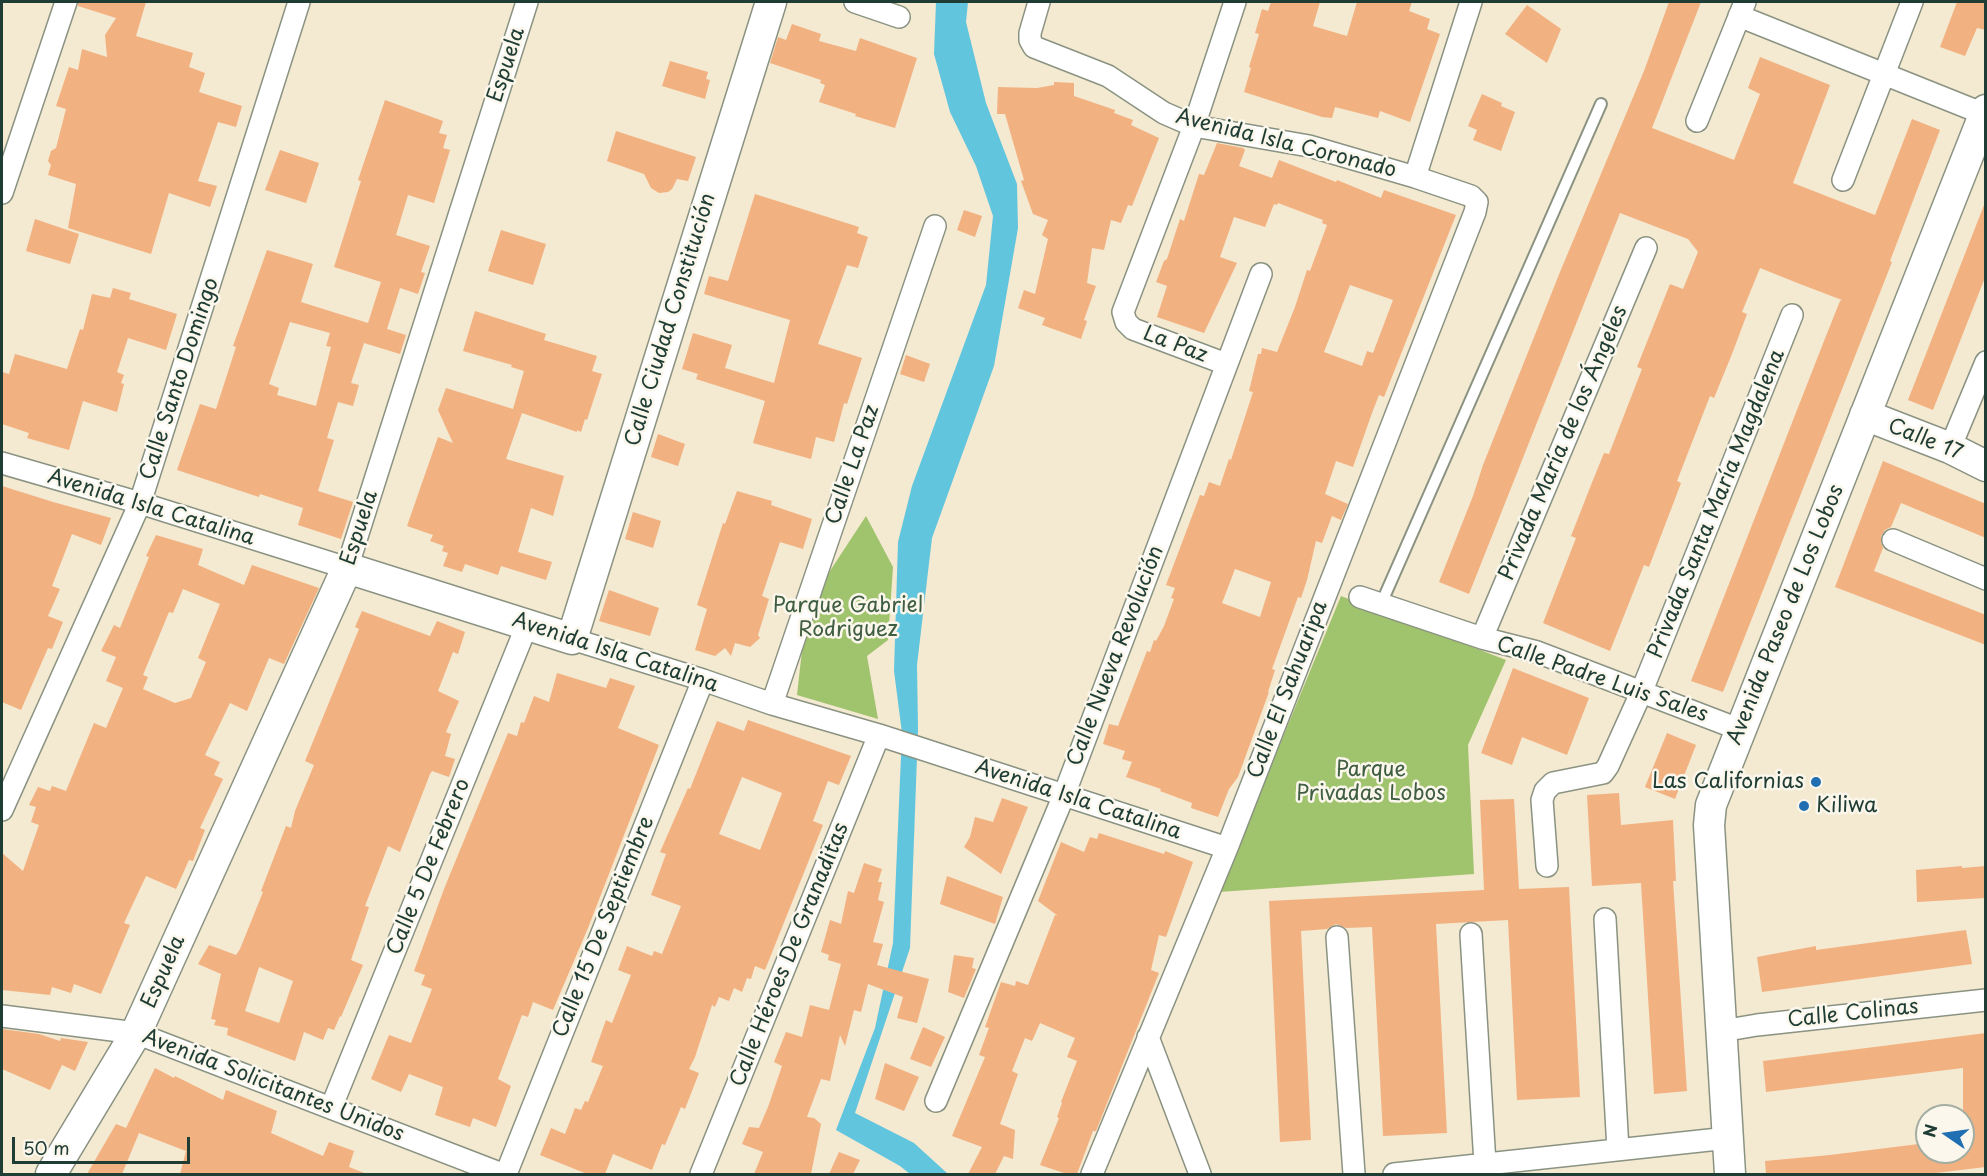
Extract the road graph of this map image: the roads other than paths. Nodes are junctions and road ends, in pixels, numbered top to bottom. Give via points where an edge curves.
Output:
1 (66, 2) edge
2 (299, 2) edge
3 (527, 2) edge
4 (771, 2) edge
5 (855, 2) edge
6 (1039, 2) edge
7 (1235, 2) edge
8 (1471, 2) edge
9 (1912, 2) edge
10 (1742, 9) edge
11 (899, 17) dead end
12 (1884, 73) junction
13 (1601, 104) dead end
14 (1985, 113) edge
15 (1697, 121) dead end
16 (1194, 126) junction
17 (1415, 177) junction
18 (1844, 180) dead end
19 (2, 193) edge
20 (1477, 202) joint
21 (935, 226) dead end
22 (1646, 248) dead end
23 (1261, 274) dead end
24 (1792, 315) dead end
25 (1986, 362) edge
26 (1226, 364) junction
27 (1864, 415) junction
28 (1950, 448) junction
29 (2, 463) edge
30 (1986, 466) edge
31 (140, 503) junction
32 (1893, 540) dead end
33 (347, 568) junction
34 (1986, 579) edge
35 (1360, 597) dead end
36 (1381, 604) junction
37 (527, 625) junction
38 (1482, 638) junction
39 (572, 639) junction
40 (703, 680) junction
41 (1641, 693) junction
42 (772, 704) junction
43 (1741, 730) junction
44 (884, 737) junction
45 (1064, 795) junction
46 (2, 810) edge
47 (1227, 848) junction
48 (1547, 866) dead end
49 (1605, 919) dead end
50 (1471, 934) dead end
51 (1337, 937) dead end
52 (1986, 1000) edge
53 (2, 1016) edge
54 (1722, 1031) junction
55 (136, 1033) junction
56 (1148, 1037) junction
57 (936, 1101) dead end
58 (332, 1108) junction
59 (1728, 1138) junction
60 (1618, 1150) junction
61 (1485, 1164) junction
62 (51, 1174) edge
63 (504, 1174) edge
64 (701, 1174) edge
65 (1092, 1174) edge
66 (1200, 1174) edge
67 (1354, 1174) edge
68 (1394, 1174) edge
69 (1730, 1174) edge

1 - 19 street
2 - 31 street, Calle Santo Domingo
3 - 33 street, Espuela
4 - 39 street, Calle Ciudad Constitución
5 - 11 street
6 - 16 street, Avenida Isla Coronado via 1030,33 1034,47 1108,76 1164,113
7 - 16 street
8 - 17 street
9 - 12 street
10 - 12 street
10 - 15 street
12 - 14 street
12 - 18 street
13 - 36 lane
14 - 27 street, Avenida Paseo de Los Lobos
16 - 17 street, Avenida Isla Coronado via 1309,146
16 - 26 street, La Paz via 1123,312 1132,328
17 - 20 street, Avenida Isla Coronado via 1471,196
20 - 47 street, Calle El Sahuaripa
21 - 42 street, Calle La Paz
22 - 38 street, Privada María de los Ángeles
23 - 26 street, Calle Nueva Revolución
24 - 41 street, Privada Santa María Magdalena
25 - 28 street
26 - 45 street, Calle Nueva Revolución
27 - 28 street, Calle 17
27 - 43 street, Avenida Paseo de Los Lobos
28 - 30 street, Calle 17
29 - 31 street, Avenida Isla Catalina
31 - 33 street, Avenida Isla Catalina
31 - 46 street, Calle Santo Domingo
32 - 34 street
33 - 37 street, Avenida Isla Catalina
33 - 55 street, Espuela
35 - 36 street, Calle Padre Luis Sales
36 - 38 street, Calle Padre Luis Sales
37 - 39 street, Avenida Isla Catalina
37 - 58 street, Calle 5 De Febrero
38 - 41 street, Calle Padre Luis Sales via 1537,652
39 - 40 street, Avenida Isla Catalina
40 - 42 street, Avenida Isla Catalina
40 - 63 street, Calle 15 De Septiembre
41 - 43 street, Calle Padre Luis Sales
41 - 48 street, Privada Santa María Magdalena via 1603,773 1553,783 1545,791 1542,800
42 - 44 street, Avenida Isla Catalina
43 - 54 street, Avenida Paseo de Los Lobos via 1711,806 1709,825
44 - 45 street, Avenida Isla Catalina
44 - 64 street, Calle Héroes De Granaditas
45 - 47 street, Avenida Isla Catalina
45 - 57 street, Calle Nueva Revolución
47 - 56 street, Calle El Sahuaripa
49 - 60 street
50 - 61 street
51 - 67 street
52 - 54 street, Calle Colinas
53 - 55 street, Avenida Solicitantes Unidos
54 - 59 street, Avenida Paseo de Los Lobos
55 - 58 street, Avenida Solicitantes Unidos
55 - 62 street, Espuela
56 - 65 street, Calle El Sahuaripa
56 - 66 street
58 - 63 street, Avenida Solicitantes Unidos
59 - 60 street
59 - 69 street, Avenida Paseo de Los Lobos
60 - 61 street
61 - 68 street

